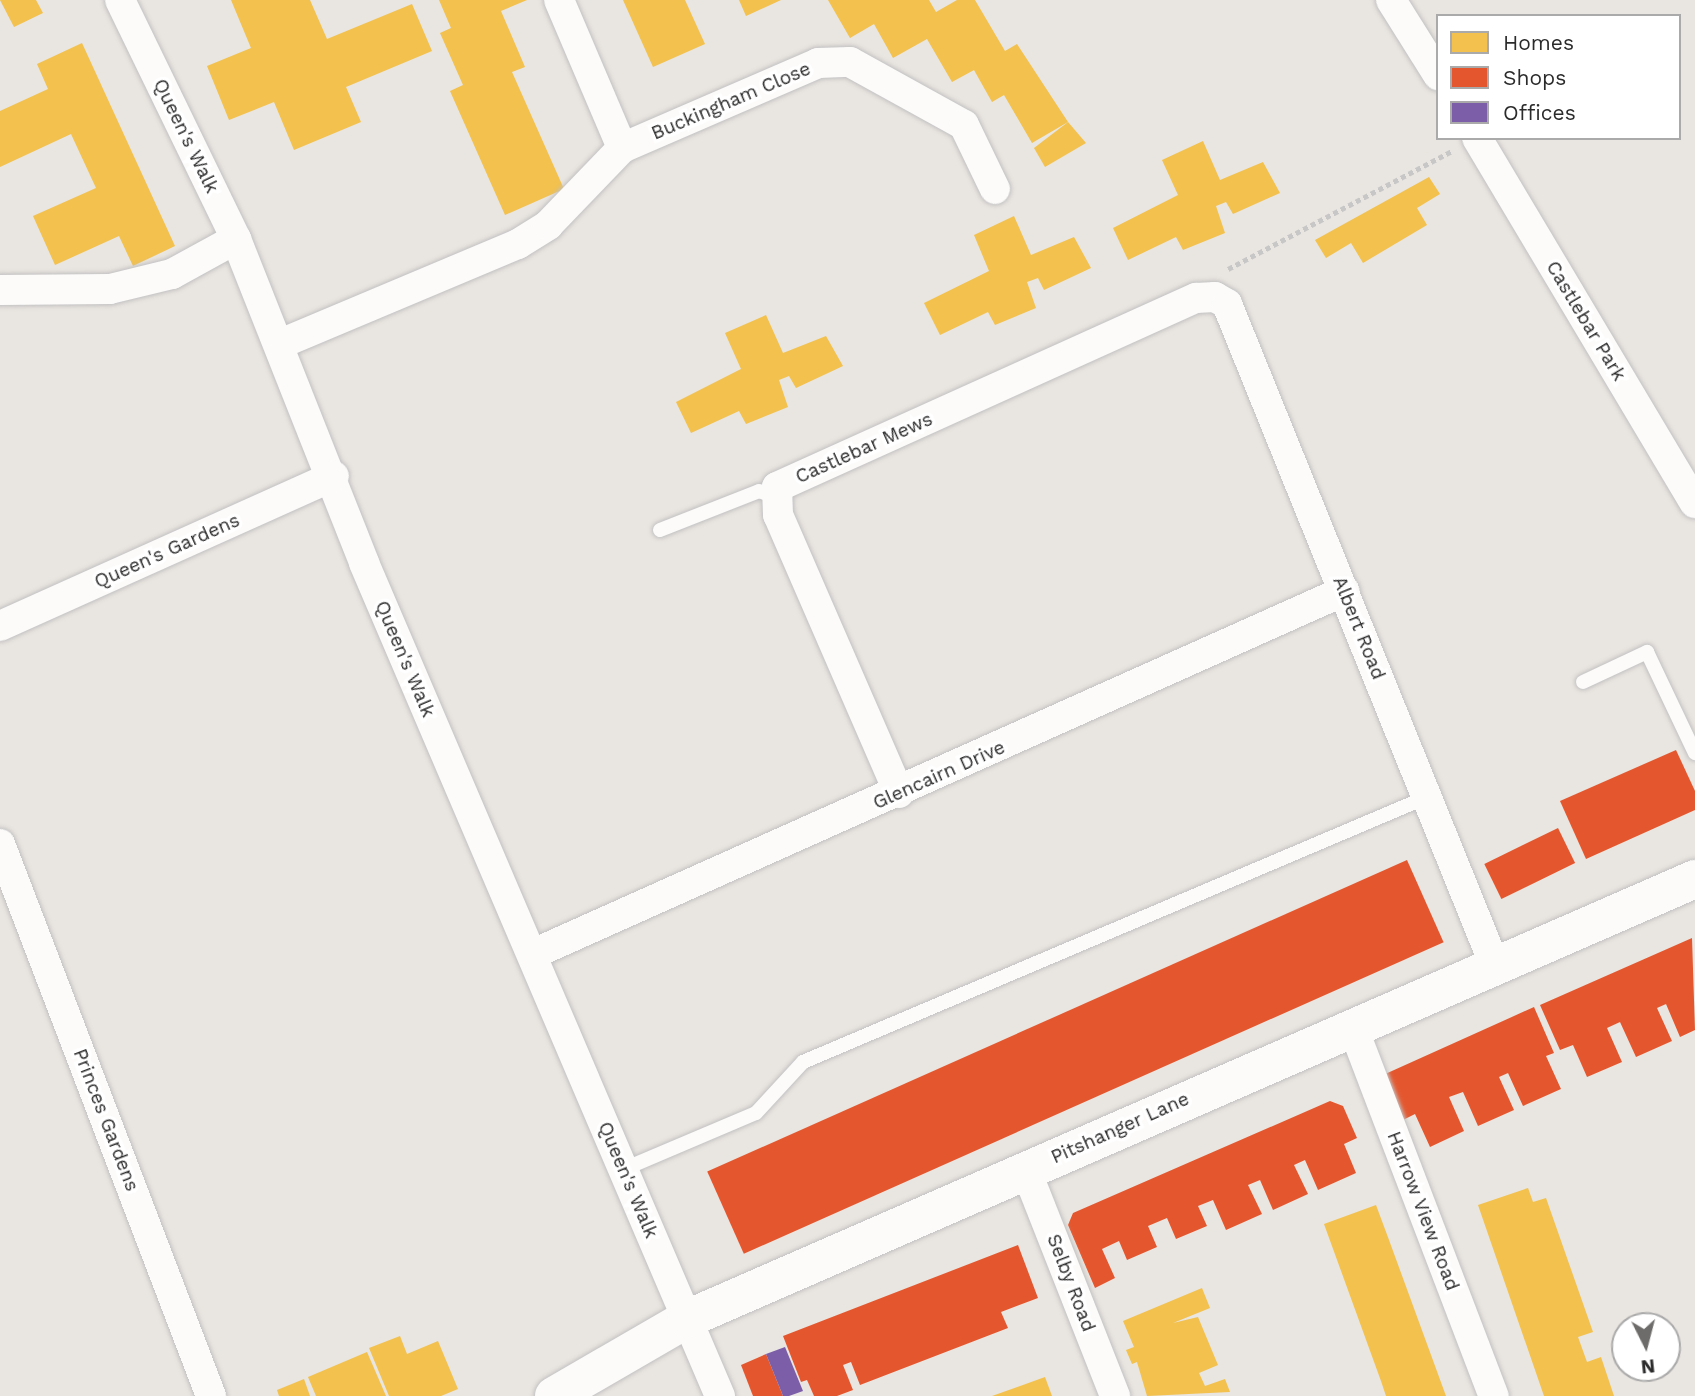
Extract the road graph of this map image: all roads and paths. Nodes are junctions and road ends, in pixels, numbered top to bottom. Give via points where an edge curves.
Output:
1 (120, 0) edge
2 (559, 0) edge
3 (1391, 0) edge
4 (1436, 72) edge
5 (1473, 140) edge
6 (1478, 140) edge
7 (622, 148) junction
8 (995, 189) dead end
9 (236, 239) junction
10 (0, 290) edge
11 (1215, 297) junction
12 (280, 344) junction
13 (334, 476) junction
14 (778, 498) junction
15 (1695, 503) edge
16 (660, 530) dead end
17 (1344, 591) junction
18 (0, 625) edge
19 (1583, 682) dead end
20 (1695, 753) edge
21 (899, 793) junction
22 (1427, 797) junction
23 (0, 844) edge
24 (1695, 879) edge
25 (533, 954) junction
26 (1495, 966) junction
27 (1352, 1025) junction
28 (624, 1169) junction
29 (1026, 1170) junction
30 (687, 1319) junction
31 (211, 1396) edge
32 (554, 1396) edge
33 (720, 1396) edge
34 (1115, 1396) edge
35 (1494, 1396) edge

1 - 9 street, Queen's Walk
2 - 7 street
3 - 4 street
5 - 11 path via 1231,263
6 - 15 street, Castlebar Park
7 - 8 street, Buckingham Close via 818,63 850,62 964,125
7 - 12 street, Buckingham Close via 548,225 518,244
9 - 10 street via 172,274 110,289
9 - 12 street, Queen's Walk
11 - 14 street, Castlebar Mews via 1196,298 778,487
11 - 17 street, Albert Road via 1227,304
12 - 13 street, Queen's Walk
13 - 18 street, Queen's Gardens
13 - 25 street, Queen's Walk via 363,563
14 - 16 lane via 759,491
14 - 21 street, Castlebar Mews via 778,515
17 - 21 street, Glencairn Drive
17 - 22 street, Albert Road
19 - 20 lane via 1647,652
21 - 25 street, Glencairn Drive
22 - 26 street, Albert Road
22 - 28 lane via 803,1062 756,1113
23 - 31 street, Princes Gardens
24 - 26 street, Pitshanger Lane
25 - 28 street, Queen's Walk
26 - 27 street, Pitshanger Lane
27 - 29 street, Pitshanger Lane
27 - 35 street, Harrow View Road
28 - 30 street, Queen's Walk
29 - 30 street, Pitshanger Lane
29 - 34 street, Selby Road
30 - 32 street, Pitshanger Lane
30 - 33 street, Queen's Walk

